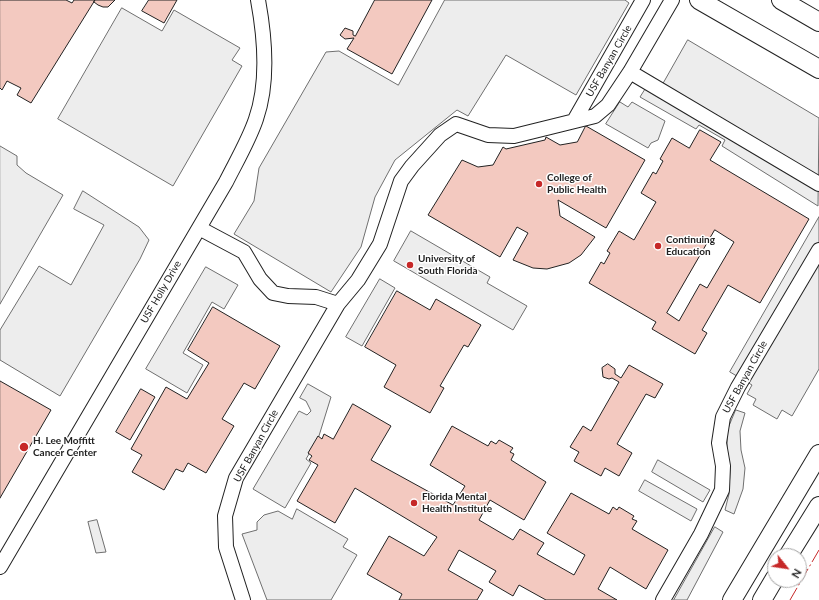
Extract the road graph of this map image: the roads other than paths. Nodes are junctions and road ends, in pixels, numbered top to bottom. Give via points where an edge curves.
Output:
1 (258, 0) edge
2 (643, 0) edge
3 (672, 0) edge
4 (699, 0) edge
5 (781, 0) edge
6 (819, 22) edge
7 (819, 69) edge
8 (630, 72) junction
9 (574, 121) junction
10 (819, 184) edge
11 (199, 228) junction
12 (819, 250) edge
13 (338, 304) junction
14 (819, 454) edge
15 (819, 506) edge
16 (793, 548) edge
17 (0, 567) edge
18 (769, 588) edge
19 (243, 600) edge
20 (663, 600) edge
21 (732, 600) edge
22 (762, 600) edge

1 - 11 street, USF Holly Drive via 263,27 264,80 256,118 226,182
2 - 9 street, USF Banyan Circle
3 - 8 street, USF Banyan Circle
4 - 7 main road
5 - 6 main road
8 - 9 street, USF Banyan Circle via 608,105 595,116
8 - 10 street
9 - 13 street, USF Banyan Circle via 514,136 488,135 456,124 440,135 401,181 380,244 358,280
11 - 13 street via 244,252 260,280 273,293 316,297
11 - 17 street, USF Holly Drive
12 - 20 street, USF Banyan Circle via 723,417 719,443 722,490 702,534
13 - 19 street, USF Banyan Circle via 236,478 225,516 226,547
14 - 21 main road
15 - 16 main road
18 - 22 main road

